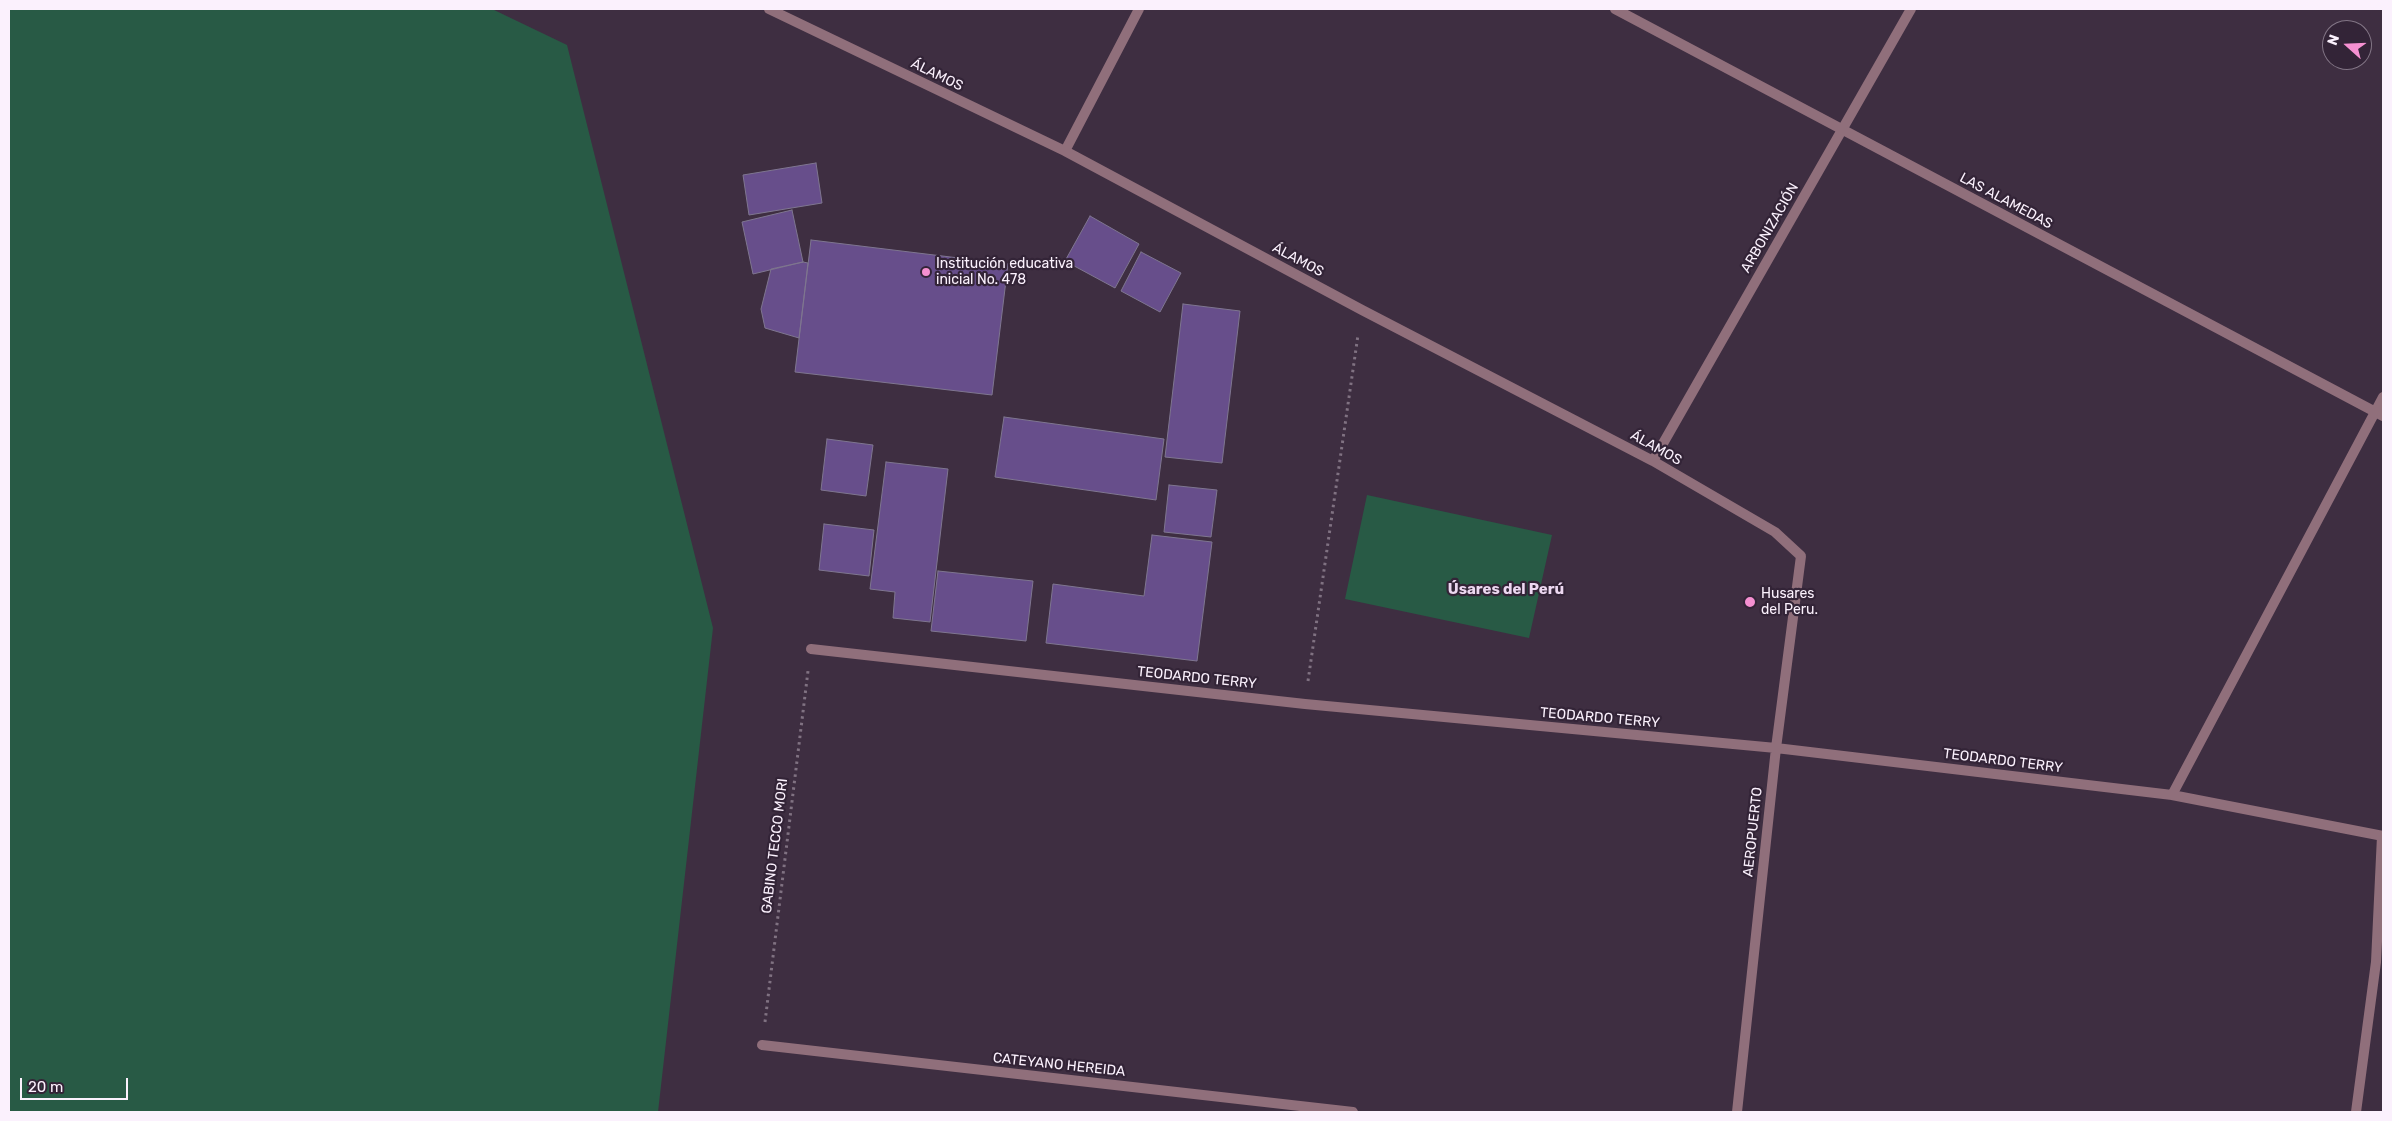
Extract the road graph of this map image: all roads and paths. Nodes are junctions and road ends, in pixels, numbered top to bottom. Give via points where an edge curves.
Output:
1 (769, 9) edge
2 (1139, 9) edge
3 (1615, 9) edge
4 (1911, 9) edge
5 (1842, 130) junction
6 (1065, 151) junction
7 (1362, 310) junction
8 (2383, 398) edge
9 (2379, 414) edge
10 (1653, 461) junction
11 (1801, 556) joint
12 (811, 649) joint
13 (1305, 704) junction
14 (1776, 748) junction
15 (2172, 795) junction
16 (2383, 836) edge
17 (762, 1045) joint
18 (1353, 1112) edge
19 (1737, 1112) edge
20 (2356, 1112) edge

1 - 6 street, ÁLAMOS
2 - 6 street
3 - 5 street, LAS ALAMEDAS
4 - 5 street, ARBONIZACIÓN
5 - 9 street, LAS ALAMEDAS
5 - 10 street, ARBONIZACIÓN
6 - 7 street, ÁLAMOS
7 - 10 street, ÁLAMOS
7 - 13 path
8 - 9 street
9 - 15 street
10 - 11 street, ÁLAMOS via 1775,532
11 - 14 street, AEROPUERTO
12 - 13 street, TEODARDO TERRY
12 - 17 path, GABINO TECCO MORI
13 - 14 street, TEODARDO TERRY
14 - 15 street, TEODARDO TERRY
14 - 19 street, AEROPUERTO
15 - 16 street, TEODARDO TERRY
16 - 20 street via 2376,962
17 - 18 street, CATEYANO HEREIDA

